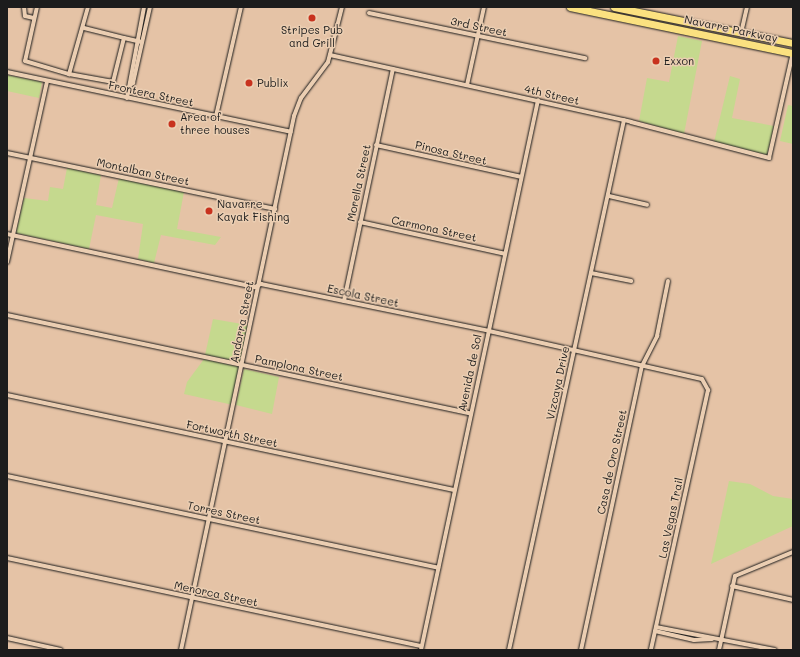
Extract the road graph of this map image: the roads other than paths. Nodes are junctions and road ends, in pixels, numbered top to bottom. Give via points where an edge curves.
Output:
1 (24, 7) edge
2 (37, 7) edge
3 (88, 7) edge
4 (144, 7) edge
5 (150, 7) edge
6 (241, 7) edge
7 (342, 7) edge
8 (484, 7) edge
9 (570, 7) edge
10 (614, 7) edge
11 (747, 7) edge
12 (589, 11) junction
13 (650, 11) edge
14 (369, 13) dead end
15 (34, 18) junction
16 (653, 24) junction
17 (713, 27) junction
18 (84, 28) junction
19 (741, 33) junction
20 (478, 36) junction
21 (124, 38) junction
22 (136, 40) junction
23 (142, 42) junction
24 (793, 43) edge
25 (793, 52) edge
26 (330, 56) junction
27 (585, 58) dead end
28 (393, 69) junction
29 (7, 72) edge
30 (69, 74) junction
31 (47, 81) junction
32 (130, 85) junction
33 (467, 85) junction
34 (127, 98) junction
35 (538, 100) junction
36 (216, 116) junction
37 (624, 120) junction
38 (291, 132) junction
39 (376, 145) junction
40 (7, 152) edge
41 (31, 158) junction
42 (521, 177) junction
43 (608, 196) junction
44 (648, 204) dead end
45 (275, 209) junction
46 (360, 222) junction
47 (7, 234) edge
48 (13, 235) junction
49 (505, 254) junction
50 (7, 262) edge
51 (591, 273) junction
52 (630, 281) dead end
53 (668, 281) dead end
54 (258, 285) junction
55 (344, 301) junction
56 (7, 315) edge
57 (489, 331) junction
58 (574, 351) junction
59 (243, 365) junction
60 (642, 366) junction
61 (708, 390) joint
62 (7, 395) edge
63 (471, 414) junction
64 (227, 442) junction
65 (7, 476) edge
66 (454, 490) junction
67 (209, 519) junction
68 (793, 552) edge
69 (7, 558) edge
70 (438, 568) junction
71 (732, 586) junction
72 (193, 598) junction
73 (793, 600) edge
74 (656, 629) junction
75 (7, 638) edge
76 (721, 638) junction
77 (421, 648) edge
78 (61, 650) edge
79 (181, 650) edge
80 (509, 650) edge
81 (581, 650) edge
82 (651, 650) edge
83 (719, 650) edge
84 (775, 650) edge

1 - 15 street via 25,16
2 - 15 street
3 - 18 street
4 - 22 street
5 - 23 street
6 - 36 street
7 - 26 street, Andorra Street
8 - 20 street
9 - 12 highway, Navarre Parkway
10 - 13 highway, Navarre Parkway
11 - 19 street
12 - 13 highway via 643,19
12 - 16 highway, Navarre Parkway
13 - 17 highway, Navarre Parkway
14 - 20 street, 3rd Street
15 - 30 street via 25,61
16 - 17 highway via 662,20
16 - 25 highway, Navarre Parkway
17 - 19 highway, Navarre Parkway
18 - 21 street
18 - 30 street
19 - 24 highway, Navarre Parkway
20 - 27 street, 3rd Street
20 - 33 street
21 - 22 street
21 - 30 street via 113,82
22 - 23 street
22 - 32 street
23 - 32 street via 133,83
25 - 37 street, 4th Street via 769,158
26 - 28 street, 4th Street
26 - 38 street, Andorra Street via 301,98
28 - 33 street, 4th Street
28 - 39 street, Morella Street
29 - 31 street, Frontera Street
31 - 34 street, Frontera Street
31 - 41 street
32 - 34 street
33 - 35 street, 4th Street
34 - 36 street, Frontera Street
35 - 37 street, 4th Street
35 - 42 street, Avenida de Sol
36 - 38 street, Frontera Street
37 - 43 street, Vizcaya Drive
38 - 45 street, Andorra Street
39 - 42 street, Pinosa Street
39 - 46 street, Morella Street
40 - 41 street, Montalban Street
41 - 45 street, Montalban Street
41 - 48 street
42 - 49 street, Avenida de Sol
43 - 44 street
43 - 51 street, Vizcaya Drive
45 - 54 street, Andorra Street
46 - 49 street, Carmona Street
46 - 55 street, Morella Street
47 - 48 street, Escola Street
48 - 50 street
48 - 54 street, Escola Street
49 - 57 street, Avenida de Sol
51 - 52 street
51 - 58 street, Vizcaya Drive
53 - 60 street, Casa de Oro Street via 657,336
54 - 55 street, Escola Street
54 - 59 street, Andorra Street
55 - 57 street, Escola Street
56 - 59 street, Pamplona Street
57 - 58 street, Escola Street
57 - 63 street, Avenida de Sol
58 - 60 street, Escola Street
58 - 80 street, Vizcaya Drive
59 - 63 street, Pamplona Street
59 - 64 street, Andorra Street
60 - 61 street, Escola Street via 702,378
60 - 81 street, Casa de Oro Street
61 - 74 street, Las Vegas Trail
62 - 64 street, Fortworth Street
63 - 66 street, Avenida de Sol
64 - 66 street, Fortworth Street
64 - 67 street, Andorra Street
65 - 67 street, Torres Street
66 - 70 street, Avenida de Sol
67 - 70 street, Torres Street
67 - 72 street, Andorra Street
68 - 71 street via 740,572
69 - 72 street, Menorca Street
70 - 77 street, Avenida de Sol
71 - 73 street
71 - 76 street
72 - 77 street, Menorca Street
72 - 79 street, Andorra Street
74 - 76 street via 698,640
74 - 82 street, Las Vegas Trail
75 - 78 street
76 - 83 street
76 - 84 street

